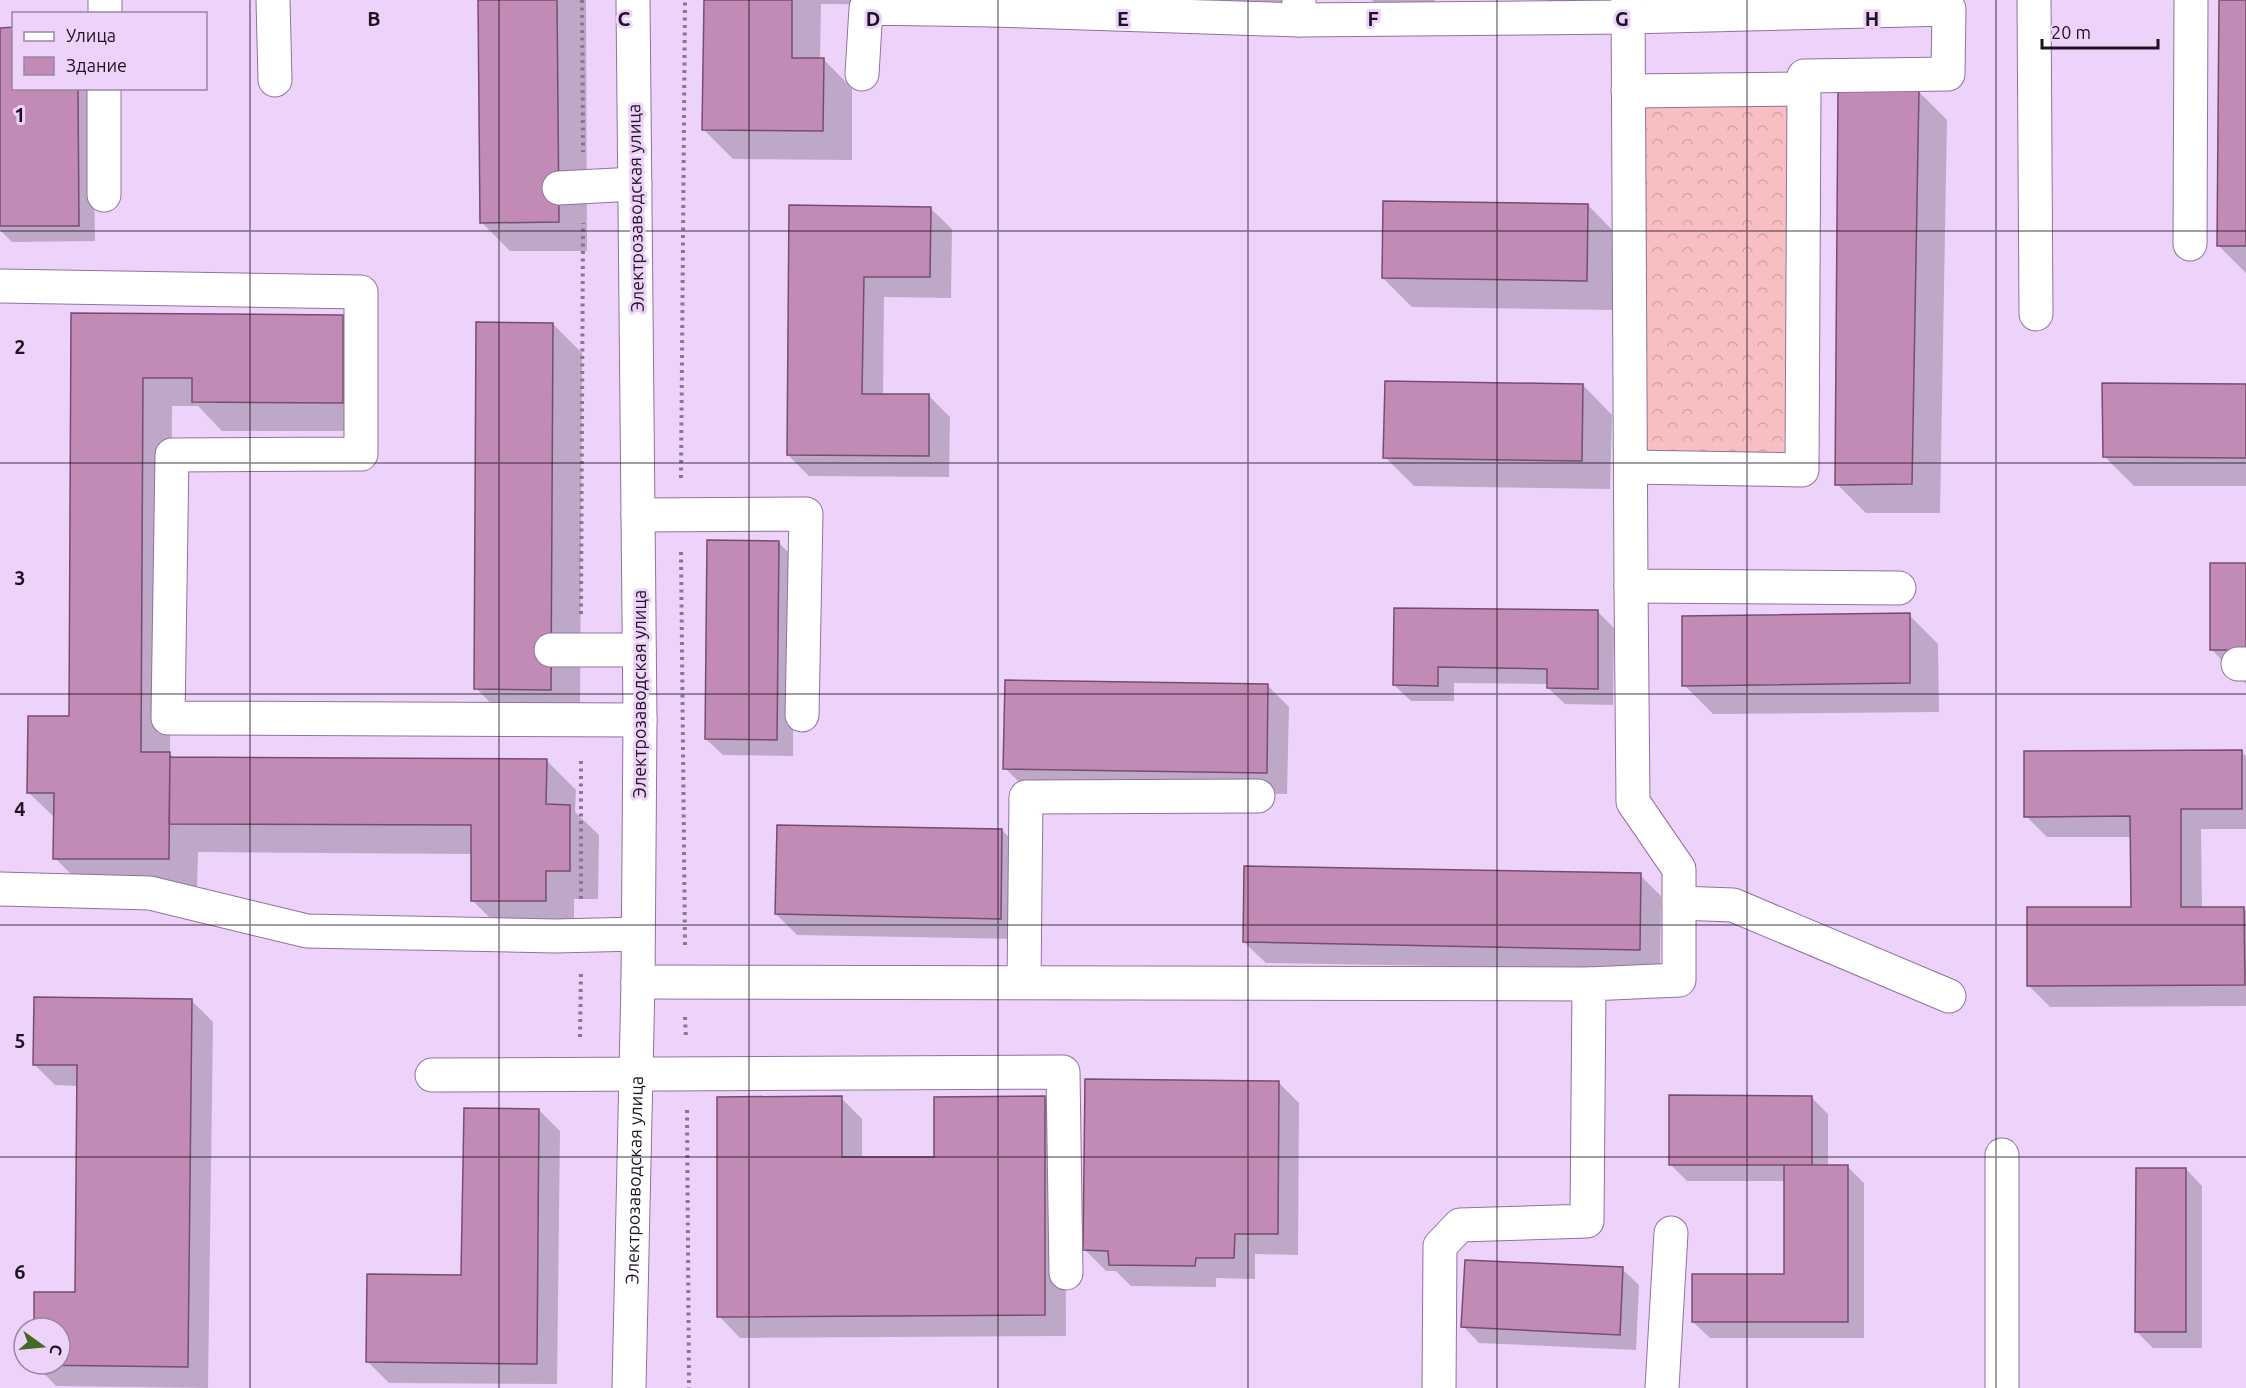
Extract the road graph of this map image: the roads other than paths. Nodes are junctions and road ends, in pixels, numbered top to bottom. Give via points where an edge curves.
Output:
1 (273, 0) edge
2 (633, 0) edge
3 (2034, 0) edge
4 (2190, 0) edge
5 (992, 5) edge
6 (1628, 8) edge
7 (1299, 10) edge
8 (862, 74) dead end
9 (275, 80) dead end
10 (1804, 89) junction
11 (104, 90) edge
12 (1628, 91) junction
13 (635, 184) junction
14 (571, 187) road end
15 (104, 195) dead end
16 (2190, 244) dead end
17 (0, 286) edge
18 (2036, 314) dead end
19 (1631, 467) junction
20 (638, 516) junction
21 (1631, 586) junction
22 (1899, 588) dead end
23 (551, 650) dead end
24 (639, 650) junction
25 (802, 715) dead end
26 (640, 720) junction
27 (1258, 796) dead end
28 (0, 889) edge
29 (1679, 903) junction
30 (638, 934) junction
31 (638, 982) junction
32 (1024, 982) junction
33 (1589, 984) junction
34 (1949, 996) dead end
35 (635, 1074) junction
36 (432, 1076) dead end
37 (2002, 1155) dead end
38 (1671, 1233) dead end
39 (1066, 1273) dead end
40 (629, 1388) edge
41 (1439, 1388) edge
42 (1662, 1388) edge
43 (2002, 1388) edge

1 - 9 street
2 - 13 street, Электрозаводская улица
3 - 18 street
4 - 16 street
5 - 7 street
5 - 8 street via 866,8
6 - 7 street
6 - 10 street via 1949,9 1948,74 1804,76
6 - 12 street
10 - 12 street
10 - 19 street via 1802,470
11 - 15 street
12 - 19 street
13 - 14 street
13 - 20 street, Электрозаводская улица
17 - 26 street via 361,292 361,454 172,455 168,718
19 - 21 street
20 - 24 street, Электрозаводская улица
20 - 25 street via 806,514
21 - 22 street
21 - 29 street via 1633,802 1678,869
23 - 24 street
24 - 26 street, Электрозаводская улица
26 - 30 street, Электрозаводская улица
27 - 32 street via 1026,797
28 - 30 street via 150,893 307,930 555,936
29 - 33 street via 1679,980
29 - 34 street via 1733,905
30 - 31 street, Электрозаводская улица
31 - 32 street
31 - 35 street, Электрозаводская улица
32 - 33 street
33 - 41 street via 1587,1221 1460,1225 1440,1246
35 - 36 street
35 - 39 street via 1063,1072
35 - 40 street, Электрозаводская улица
37 - 43 street
38 - 42 street

